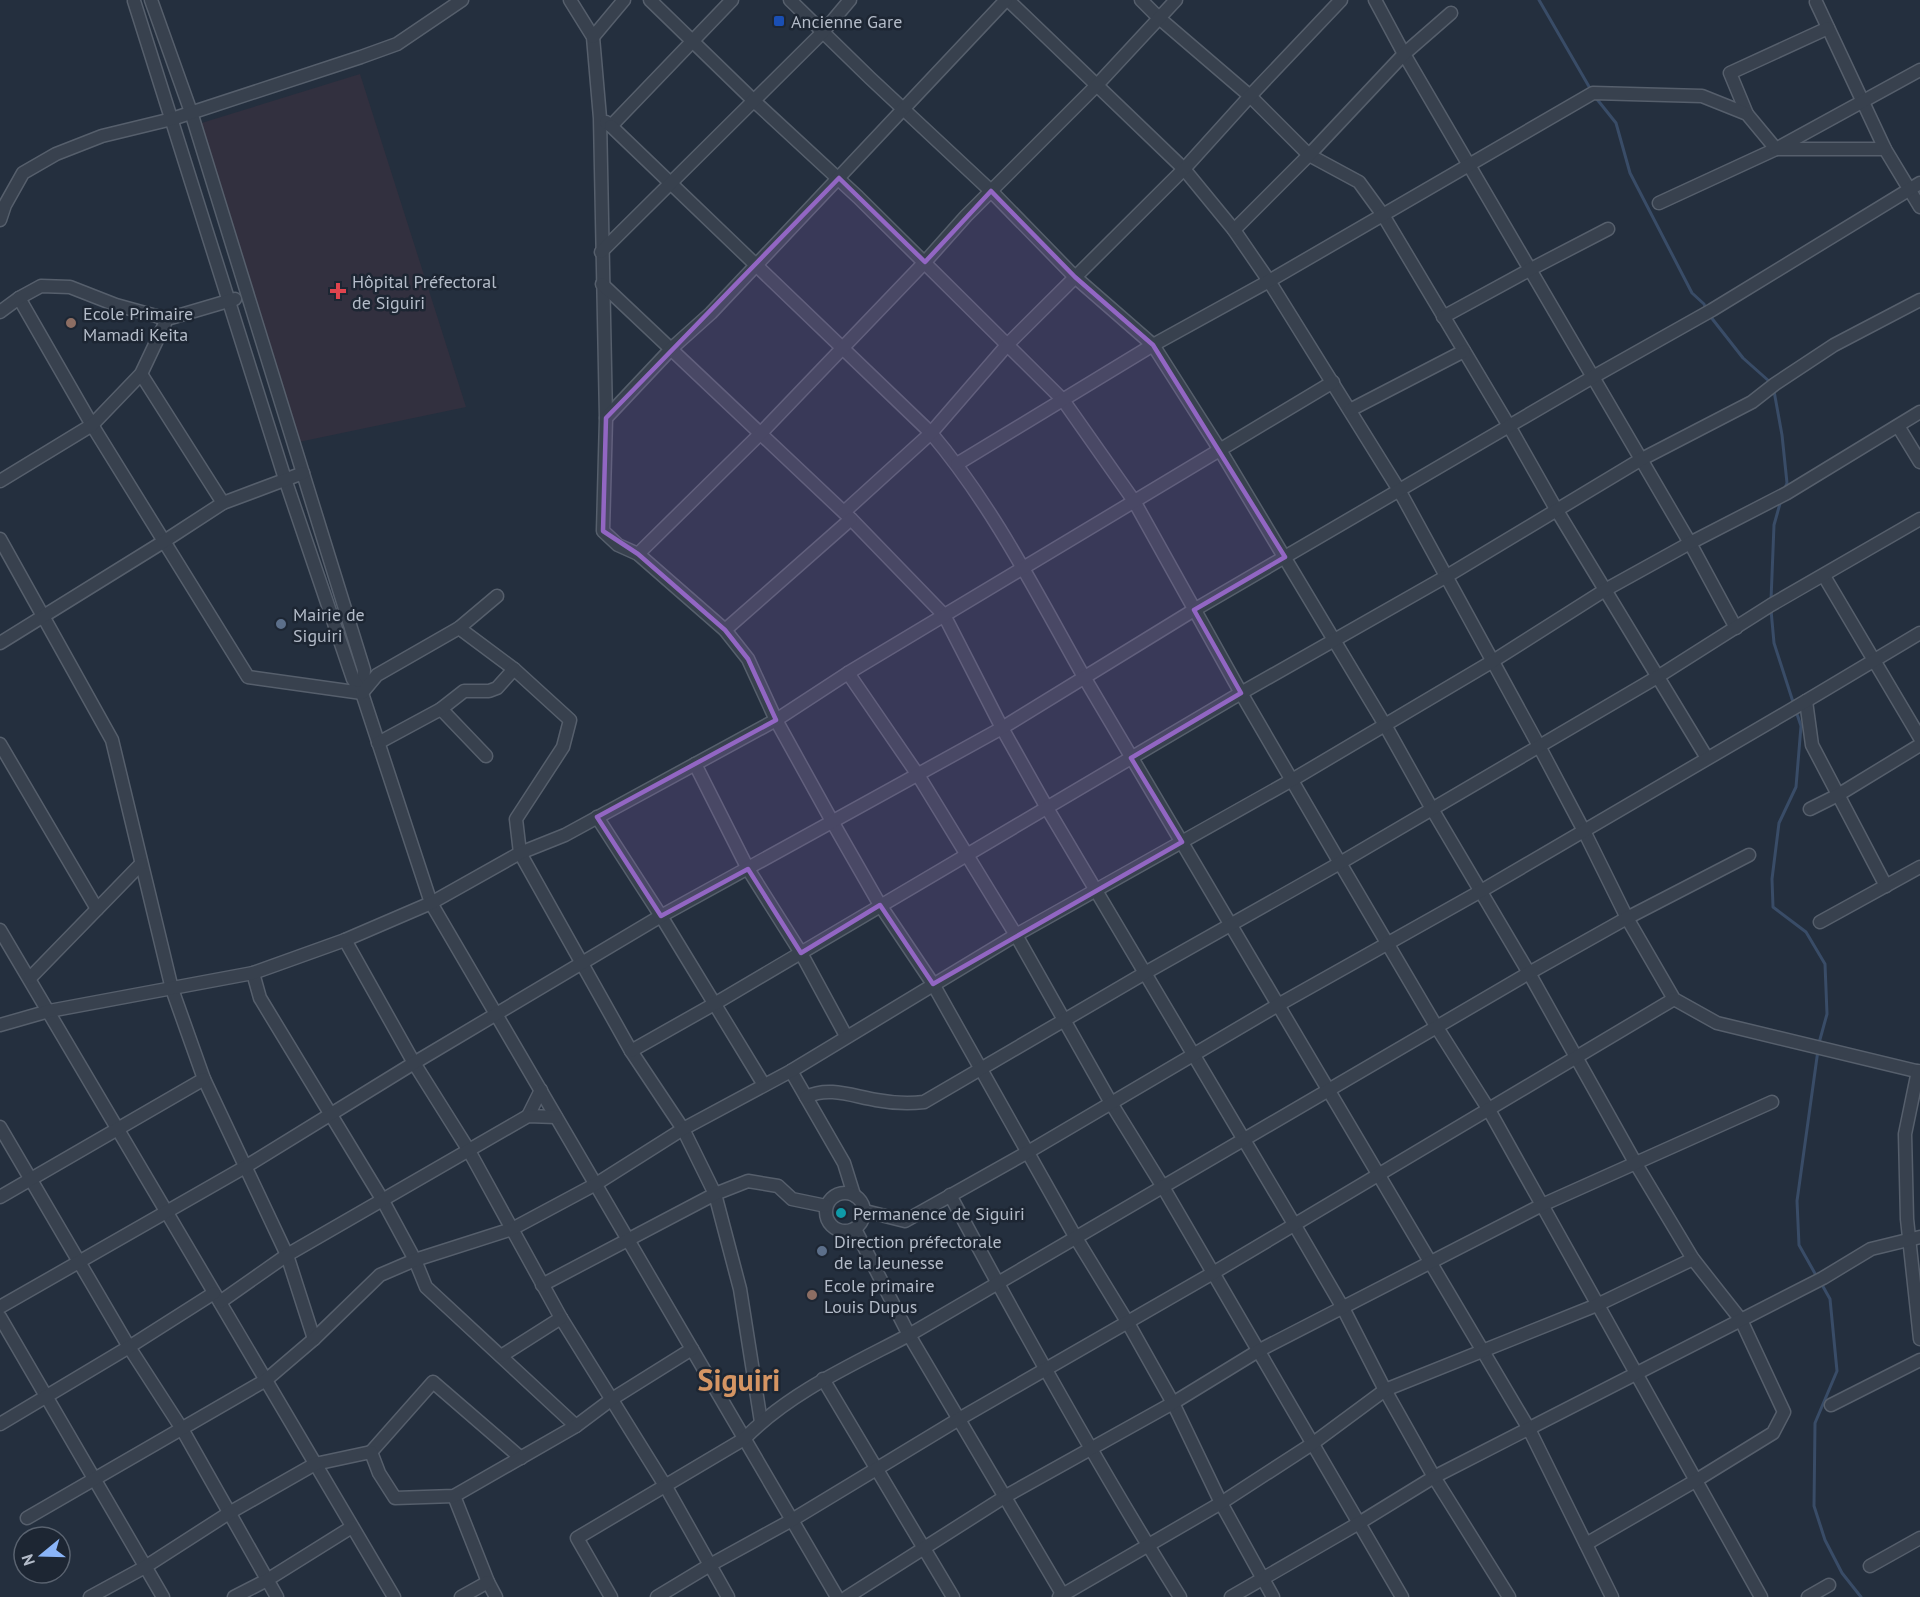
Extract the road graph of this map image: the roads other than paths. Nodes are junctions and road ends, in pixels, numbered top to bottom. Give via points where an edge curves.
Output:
1 (462, 0) edge
2 (570, 0) edge
3 (624, 0) edge
4 (650, 0) edge
5 (732, 0) edge
6 (790, 0) edge
7 (850, 0) edge
8 (1007, 0) edge
9 (1141, 0) edge
10 (1176, 0) edge
11 (1341, 0) edge
12 (1375, 0) edge
13 (131, 1) edge
14 (1816, 2) dead end
15 (152, 5) edge
16 (1451, 13) dead end
17 (1159, 18) junction
18 (1828, 28) junction
19 (823, 32) junction
20 (593, 37) junction
21 (692, 40) junction
22 (1404, 54) junction
23 (1920, 70) edge
24 (1097, 85) junction
25 (1250, 96) junction
26 (753, 100) junction
27 (1863, 103) junction
28 (903, 109) junction
29 (191, 112) junction
30 (1747, 114) junction
31 (600, 118) junction
32 (172, 119) junction
33 (611, 126) junction
34 (1776, 149) junction
35 (1885, 149) junction
36 (1308, 155) junction
37 (1470, 164) junction
38 (1184, 169) junction
39 (839, 178) junction
40 (670, 184) junction
41 (1915, 186) edge
42 (991, 191) junction
43 (1659, 203) dead end
44 (1920, 207) edge
45 (1383, 215) junction
46 (0, 220) edge
47 (1608, 229) dead end
48 (1234, 230) junction
49 (601, 252) junction
50 (925, 262) junction
51 (756, 266) junction
52 (1531, 269) junction
53 (1075, 277) junction
54 (1269, 281) junction
55 (602, 284) junction
56 (247, 295) junction
57 (19, 298) junction
58 (1920, 300) edge
59 (229, 301) junction
60 (0, 311) edge
61 (1443, 317) junction
62 (167, 319) junction
63 (1008, 344) junction
64 (1153, 345) junction
65 (672, 348) junction
66 (842, 349) junction
67 (1464, 351) junction
68 (141, 374) junction
69 (1593, 377) junction
70 (1333, 382) junction
71 (1063, 399) junction
72 (1350, 410) junction
73 (1920, 412) edge
74 (606, 418) junction
75 (92, 425) junction
76 (1509, 426) junction
77 (1898, 426) junction
78 (931, 433) junction
79 (760, 434) junction
80 (1220, 450) junction
81 (1640, 460) junction
82 (1920, 462) edge
83 (957, 464) junction
84 (303, 473) junction
85 (285, 479) junction
86 (0, 481) edge
87 (1400, 490) junction
88 (1134, 501) junction
89 (223, 503) junction
90 (1556, 509) junction
91 (848, 515) junction
92 (1920, 519) edge
93 (0, 539) edge
94 (164, 542) junction
95 (1690, 543) junction
96 (638, 554) junction
97 (1285, 557) junction
98 (1023, 568) junction
99 (1447, 576) junction
100 (1824, 576) junction
101 (1605, 590) junction
102 (497, 596) dead end
103 (1194, 610) junction
104 (944, 615) junction
105 (44, 616) junction
106 (459, 628) junction
107 (1736, 628) junction
108 (725, 630) junction
109 (1920, 633) edge
110 (1334, 641) junction
111 (0, 643) edge
112 (1493, 661) junction
113 (1873, 661) junction
114 (514, 669) junction
115 (848, 674) junction
116 (1659, 676) junction
117 (1084, 677) junction
118 (362, 693) junction
119 (1241, 693) junction
120 (1799, 705) junction
121 (441, 709) junction
122 (776, 720) junction
123 (1384, 725) junction
124 (1002, 728) junction
125 (1920, 738) edge
126 (378, 743) junction
127 (0, 744) edge
128 (1920, 745) edge
129 (1539, 746) junction
130 (486, 756) dead end
131 (1131, 758) junction
132 (1707, 758) junction
133 (695, 764) junction
134 (918, 775) junction
135 (1292, 780) junction
136 (1838, 795) junction
137 (1047, 808) junction
138 (1432, 809) junction
139 (1810, 809) dead end
140 (597, 817) junction
141 (833, 823) junction
142 (1584, 831) junction
143 (1182, 842) junction
144 (520, 853) junction
145 (967, 855) junction
146 (1749, 855) dead end
147 (1340, 863) junction
148 (141, 864) junction
149 (1920, 867) edge
150 (748, 869) junction
151 (1886, 886) junction
152 (1097, 890) junction
153 (1482, 891) junction
154 (431, 903) junction
155 (880, 905) junction
156 (97, 909) junction
157 (661, 916) junction
158 (1627, 918) junction
159 (1820, 922) dead end
160 (1231, 926) junction
161 (0, 930) edge
162 (1016, 935) junction
163 (345, 940) junction
164 (1390, 944) junction
165 (801, 953) junction
166 (583, 962) junction
167 (253, 972) junction
168 (1145, 973) junction
169 (1529, 973) junction
170 (30, 978) junction
171 (933, 984) junction
172 (172, 989) junction
173 (1674, 999) junction
174 (716, 1003) junction
175 (1278, 1005) junction
176 (49, 1011) junction
177 (496, 1014) junction
178 (1065, 1020) junction
179 (0, 1025) edge
180 (1436, 1026) junction
181 (846, 1036) junction
182 (631, 1051) junction
183 (1193, 1055) junction
184 (1577, 1058) junction
185 (414, 1063) junction
186 (981, 1070) junction
187 (791, 1071) junction
188 (1919, 1072) edge
189 (204, 1079) junction
190 (764, 1085) junction
191 (1328, 1089) junction
192 (541, 1090) junction
193 (806, 1097) junction
194 (1772, 1102) dead end
195 (1111, 1103) junction
196 (1489, 1110) junction
197 (330, 1113) junction
198 (528, 1116) junction
199 (556, 1117) junction
200 (0, 1127) edge
201 (683, 1129) junction
202 (118, 1130) junction
203 (1244, 1139) junction
204 (468, 1149) junction
205 (1028, 1152) junction
206 (1636, 1164) junction
207 (246, 1167) junction
208 (1377, 1174) junction
209 (32, 1179) junction
210 (596, 1184) junction
211 (1163, 1187) junction
212 (715, 1194) junction
213 (854, 1195) junction
214 (950, 1195) junction
215 (0, 1197) edge
216 (382, 1200) junction
217 (1542, 1205) junction
218 (826, 1206) junction
219 (864, 1211) junction
220 (166, 1213) junction
221 (1294, 1224) junction
222 (512, 1229) junction
223 (855, 1229) junction
224 (1076, 1238) junction
225 (1915, 1238) edge
226 (628, 1240) junction
227 (287, 1255) junction
228 (1693, 1259) junction
229 (415, 1260) junction
230 (79, 1261) junction
231 (1431, 1262) junction
232 (1213, 1273) junction
233 (998, 1284) junction
234 (542, 1285) junction
235 (217, 1297) junction
236 (1597, 1305) junction
237 (0, 1307) edge
238 (1342, 1308) junction
239 (0, 1317) edge
240 (561, 1318) junction
241 (1741, 1320) junction
242 (1128, 1323) junction
243 (909, 1335) junction
244 (314, 1339) junction
245 (1920, 1339) edge
246 (129, 1347) junction
247 (692, 1349) junction
248 (1482, 1350) junction
249 (1258, 1352) junction
250 (501, 1356) junction
251 (1920, 1360) edge
252 (1046, 1370) junction
253 (1635, 1374) junction
254 (824, 1379) junction
255 (266, 1380) junction
256 (1385, 1390) junction
257 (46, 1396) junction
258 (612, 1399) junction
259 (1173, 1403) junction
260 (1831, 1405) dead end
261 (959, 1419) junction
262 (762, 1422) junction
263 (0, 1424) edge
264 (576, 1426) junction
265 (182, 1429) junction
266 (1529, 1429) junction
267 (744, 1439) junction
268 (1312, 1444) junction
269 (1091, 1450) junction
270 (371, 1452) junction
271 (521, 1458) junction
272 (315, 1464) junction
273 (878, 1468) junction
274 (1434, 1477) junction
275 (94, 1480) junction
276 (1695, 1481) junction
277 (666, 1487) junction
278 (454, 1496) junction
279 (1006, 1496) junction
280 (1221, 1503) junction
281 (229, 1513) junction
282 (27, 1518) dead end
283 (792, 1520) junction
284 (1359, 1523) junction
285 (352, 1527) junction
286 (1916, 1540) edge
287 (1586, 1544) junction
288 (1148, 1546) junction
289 (924, 1548) junction
290 (1920, 1554) edge
291 (710, 1564) junction
292 (1870, 1566) dead end
293 (145, 1567) junction
294 (1263, 1579) junction
295 (267, 1580) junction
296 (488, 1582) junction
297 (1829, 1585) dead end
298 (1062, 1596) edge
299 (90, 1597) edge
300 (163, 1597) edge
301 (234, 1597) edge
302 (277, 1597) edge
303 (394, 1597) edge
304 (461, 1597) edge
305 (496, 1597) edge
306 (611, 1597) edge
307 (657, 1597) edge
308 (728, 1597) edge
309 (837, 1597) edge
310 (847, 1597) edge
311 (953, 1597) edge
312 (1180, 1597) edge
313 (1231, 1597) edge
314 (1273, 1597) edge
315 (1402, 1597) edge
316 (1509, 1597) edge
317 (1612, 1597) edge
318 (1761, 1597) edge
319 (1808, 1597) edge

1 - 29 street via 397,44
2 - 20 street
3 - 20 street
4 - 21 street
5 - 21 street
6 - 19 street
7 - 19 street
8 - 24 street
8 - 28 street
9 - 17 street
10 - 17 street
11 - 25 street
12 - 22 street
13 - 15 street
13 - 32 street
14 - 18 street
15 - 29 street
16 - 22 street
17 - 24 street
17 - 25 street
18 - 27 street
18 - 30 street via 1730,73
19 - 26 street
19 - 28 street
20 - 31 street
21 - 26 street
21 - 33 street
22 - 36 street
22 - 37 street
23 - 27 street
24 - 38 street
24 - 42 street
25 - 36 street
25 - 38 street
26 - 39 street
26 - 40 street
27 - 34 street
27 - 35 street
28 - 39 street
28 - 42 street
29 - 32 street
29 - 56 street
30 - 34 street
30 - 37 street via 1702,96 1593,93
31 - 33 street
31 - 49 street
32 - 46 street via 102,136 56,154 23,173
32 - 59 street
33 - 40 street
34 - 35 street
34 - 43 street
35 - 41 street
36 - 45 street via 1359,182
36 - 48 street
37 - 45 street
37 - 52 street
38 - 48 street
38 - 53 street
39 - 50 street
39 - 51 street
40 - 49 street
40 - 51 street
41 - 44 street
41 - 69 street via 1707,313
42 - 50 street
42 - 53 street
45 - 54 street
45 - 61 street
47 - 52 street
48 - 54 street
49 - 55 street
50 - 63 street
50 - 66 street
51 - 65 street
51 - 66 street
52 - 61 street
52 - 69 street
53 - 63 street
53 - 64 street
54 - 64 street
54 - 70 street
55 - 65 street
55 - 74 street
56 - 59 street
56 - 84 street
57 - 60 street
57 - 62 street via 41,286 70,287
57 - 75 street
58 - 81 street via 1834,345 1752,402
59 - 62 street
59 - 85 street
61 - 67 street
62 - 68 street
63 - 71 street
63 - 78 street
64 - 71 street
64 - 80 street
65 - 74 street
65 - 79 street
66 - 78 street
66 - 79 street
67 - 72 street
67 - 76 street
68 - 75 street
68 - 89 street
69 - 76 street
69 - 81 street
70 - 72 street
70 - 80 street
71 - 83 street
71 - 88 street
72 - 87 street
73 - 77 street
74 - 96 street via 603,531 618,545
75 - 86 street
75 - 94 street
76 - 87 street
76 - 90 street
77 - 82 street
77 - 95 street via 1783,495
78 - 83 street
78 - 91 street
79 - 91 street
79 - 96 street
80 - 88 street
80 - 97 street
81 - 90 street
81 - 95 street
83 - 98 street
84 - 85 street
84 - 118 street via 364,670
85 - 89 street
85 - 118 street via 353,679
87 - 97 street
87 - 99 street
88 - 98 street
88 - 103 street
89 - 94 street
90 - 99 street
90 - 101 street
91 - 104 street
91 - 108 street
92 - 100 street
93 - 105 street
94 - 105 street
94 - 118 street via 248,677
95 - 101 street
95 - 107 street
96 - 108 street
97 - 103 street
97 - 110 street
98 - 104 street
98 - 117 street
99 - 110 street
99 - 112 street
100 - 107 street
100 - 113 street
101 - 112 street
101 - 116 street
102 - 106 street
103 - 117 street
103 - 119 street
104 - 115 street
104 - 124 street
105 - 111 street
105 - 148 street via 112,740
106 - 114 street
106 - 118 street via 377,675
107 - 116 street
108 - 122 street via 747,659
109 - 113 street
110 - 119 street
110 - 123 street
112 - 123 street
112 - 129 street
113 - 120 street
113 - 125 street
114 - 121 street via 497,688 464,691
114 - 144 street via 570,720 563,747 516,819
115 - 122 street
115 - 134 street
116 - 129 street
116 - 132 street
117 - 124 street
117 - 131 street
118 - 126 street
119 - 131 street
119 - 135 street
120 - 132 street
120 - 136 street via 1812,746
121 - 126 street
121 - 130 street
122 - 133 street
122 - 141 street
123 - 135 street
123 - 138 street
124 - 134 street
124 - 137 street
126 - 154 street
127 - 156 street
128 - 136 street
129 - 138 street
129 - 142 street
131 - 137 street
131 - 143 street
132 - 142 street
133 - 140 street
133 - 150 street
134 - 141 street
134 - 145 street
135 - 143 street
135 - 147 street
136 - 139 street
136 - 151 street
137 - 145 street
137 - 152 street
138 - 147 street
138 - 153 street
140 - 144 street
140 - 157 street
141 - 150 street
141 - 155 street
142 - 153 street
142 - 158 street
143 - 152 street
143 - 160 street
144 - 154 street
144 - 166 street
145 - 155 street
145 - 162 street
146 - 158 street
147 - 160 street
147 - 164 street
148 - 156 street
148 - 172 street
149 - 151 street
150 - 157 street
150 - 165 street
151 - 159 street
152 - 162 street
152 - 168 street
153 - 164 street
153 - 169 street
154 - 163 street
154 - 177 street
155 - 165 street
155 - 171 street
156 - 170 street
157 - 166 street
157 - 174 street
158 - 169 street
158 - 173 street
160 - 168 street
160 - 175 street
161 - 170 street
162 - 171 street
162 - 178 street
163 - 167 street
163 - 185 street
164 - 175 street
164 - 180 street
165 - 174 street
165 - 181 street
166 - 177 street
166 - 182 street
167 - 172 street
167 - 197 street via 261,998
168 - 178 street
168 - 183 street
169 - 180 street
169 - 184 street
170 - 176 street
171 - 181 street
171 - 186 street
172 - 176 street
172 - 189 street
173 - 184 street
173 - 188 street via 1717,1023
174 - 182 street
174 - 190 street
175 - 183 street
175 - 191 street
176 - 179 street
176 - 202 street
177 - 185 street
177 - 192 street
178 - 186 street
178 - 195 street
180 - 191 street
180 - 196 street
181 - 187 street
182 - 201 street
183 - 195 street
183 - 203 street
184 - 196 street
184 - 206 street
185 - 197 street
185 - 204 street
186 - 193 street via 924,1102 910,1104 830,1091
186 - 205 street
187 - 190 street
187 - 193 street
188 - 225 street via 1905,1134 1907,1219
189 - 202 street
189 - 207 street
190 - 201 street
191 - 203 street
191 - 208 street
192 - 198 street
192 - 199 street
193 - 213 street via 844,1163
194 - 206 street
195 - 205 street
195 - 211 street
196 - 208 street
196 - 217 street
197 - 207 street
197 - 216 street
198 - 199 street
198 - 204 street
199 - 210 street
200 - 209 street
201 - 210 street
201 - 212 street
202 - 209 street
202 - 220 street
203 - 211 street
203 - 221 street
204 - 216 street
204 - 222 street
205 - 214 street
205 - 224 street
206 - 217 street
206 - 228 street
207 - 220 street
207 - 227 street
208 - 221 street
208 - 231 street
209 - 215 street
209 - 230 street
210 - 222 street
210 - 226 street
211 - 224 street
211 - 232 street
212 - 218 street via 748,1180 778,1186 792,1199
212 - 226 street
212 - 262 street via 740,1289
213 - 218 street via 834,1196
213 - 219 street
214 - 219 street via 905,1221
214 - 233 street
216 - 227 street
216 - 229 street
217 - 231 street
217 - 236 street
218 - 223 street via 830,1226 842,1232
219 - 223 street via 862,1222
220 - 230 street
220 - 235 street
221 - 232 street
221 - 238 street
222 - 229 street
222 - 234 street
223 - 243 street
224 - 233 street
224 - 242 street
225 - 241 street via 1871,1249
225 - 245 street
226 - 234 street
226 - 247 street
227 - 235 street
227 - 244 street
228 - 236 street
228 - 241 street
229 - 244 street via 380,1275
229 - 250 street via 426,1287
230 - 237 street
230 - 246 street
231 - 238 street
231 - 248 street
232 - 242 street
232 - 249 street
233 - 243 street
233 - 252 street
234 - 240 street
235 - 246 street
235 - 255 street
236 - 248 street
236 - 253 street
238 - 249 street
238 - 256 street
239 - 257 street
240 - 250 street
240 - 258 street
241 - 253 street
241 - 276 street via 1784,1412 1773,1433
242 - 252 street
242 - 259 street
243 - 254 street
243 - 261 street
244 - 255 street
246 - 257 street
246 - 265 street
247 - 258 street
247 - 267 street
248 - 256 street
248 - 266 street
249 - 259 street
249 - 268 street
250 - 264 street
251 - 260 street
252 - 261 street
252 - 269 street
253 - 266 street
253 - 276 street
254 - 262 street
254 - 273 street
255 - 265 street
255 - 272 street
256 - 268 street
256 - 274 street
257 - 263 street
257 - 275 street
258 - 264 street
258 - 277 street
259 - 269 street
259 - 280 street
261 - 273 street
261 - 279 street
262 - 267 street
264 - 271 street
265 - 275 street
265 - 281 street
266 - 274 street
266 - 287 street
267 - 277 street
267 - 283 street
268 - 280 street
268 - 284 street
269 - 279 street
269 - 288 street
270 - 271 street via 433,1382
270 - 272 street
270 - 278 street via 395,1498
271 - 278 street
272 - 281 street
272 - 285 street
273 - 283 street
273 - 289 street
274 - 284 street
274 - 316 street
275 - 282 street
275 - 293 street
276 - 287 street
276 - 318 street
277 - 291 street
277 - 306 street via 577,1538
278 - 296 street
279 - 289 street
279 - 298 street
280 - 288 street
280 - 294 street
281 - 293 street
281 - 295 street
283 - 291 street
283 - 309 street
284 - 294 street
284 - 315 street
285 - 295 street
285 - 303 street
286 - 290 street
286 - 292 street
287 - 317 street
288 - 298 street
288 - 312 street
289 - 310 street
289 - 311 street
291 - 307 street
291 - 308 street
293 - 299 street
293 - 300 street
294 - 313 street
294 - 314 street
295 - 301 street
295 - 302 street
296 - 304 street
296 - 305 street
297 - 319 street

